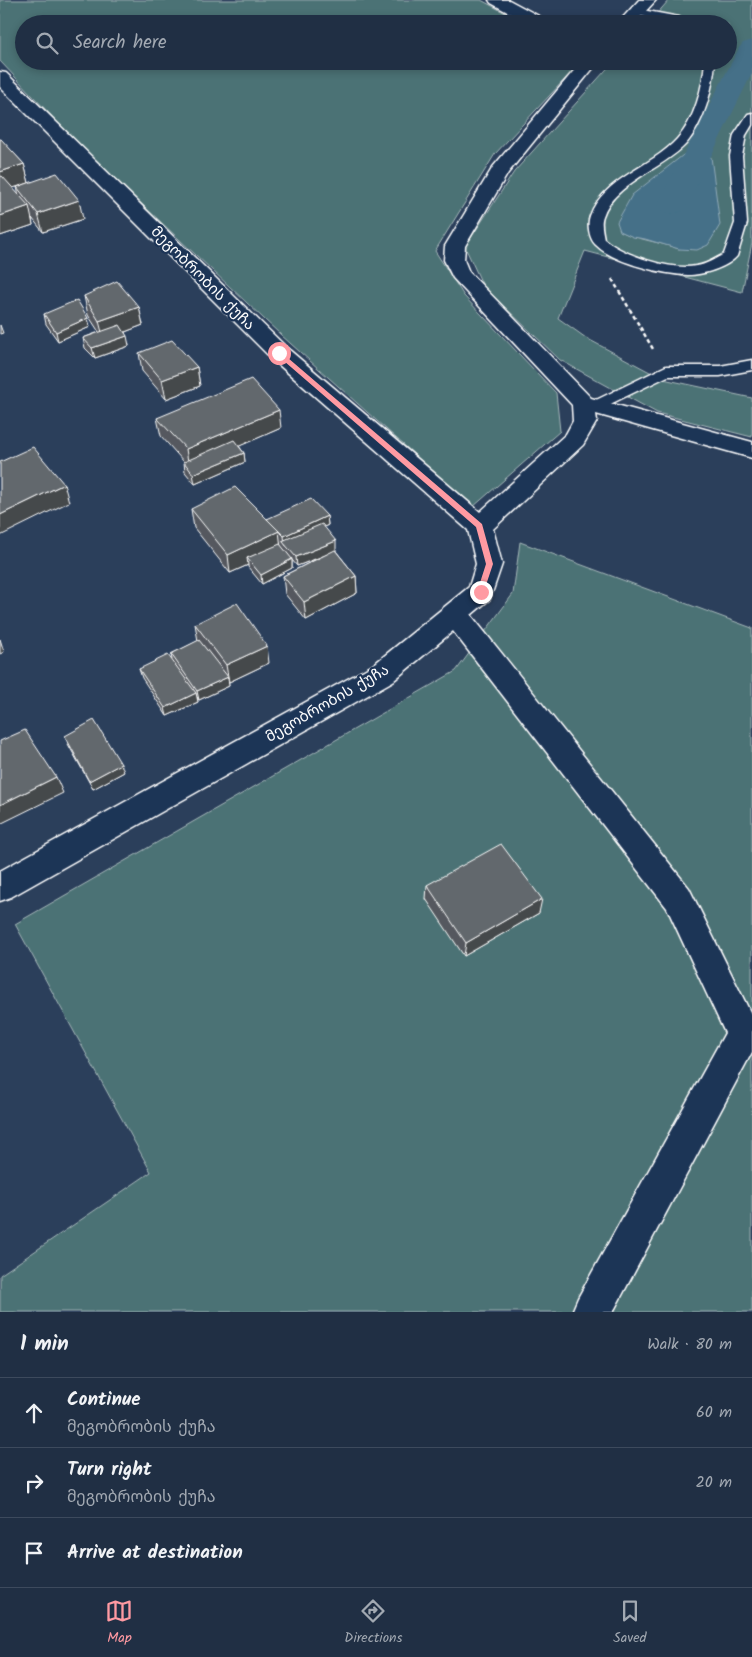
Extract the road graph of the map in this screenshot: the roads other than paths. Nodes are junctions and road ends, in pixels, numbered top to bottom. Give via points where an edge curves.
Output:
1 (497, 0) edge
2 (642, 6) edge
3 (525, 15) edge
4 (663, 15) edge
5 (583, 70) edge
6 (710, 70) edge
7 (0, 78) edge
8 (752, 116) edge
9 (752, 365) edge
10 (589, 405) junction
11 (752, 450) edge
12 (480, 526) junction
13 (455, 614) junction
14 (0, 887) edge
15 (747, 1032) edge
16 (592, 1312) edge

1 - 3 street
2 - 4 lane
5 - 10 street via 500,171 455,246 454,260 460,274
6 - 8 lane via 691,127 681,142 611,194 597,211 594,223 599,240 622,256 688,272 708,268 730,256 740,223 736,156 740,135
7 - 12 street, მეგობრობის ქუჩა via 279,353
9 - 10 lane via 720,371 666,371
10 - 11 street
10 - 12 street via 575,439
12 - 13 street, მეგობრობის ქუჩა via 490,564 481,592
13 - 14 street, მეგობრობის ქუჩა via 383,673
13 - 15 street via 678,898
15 - 16 street

